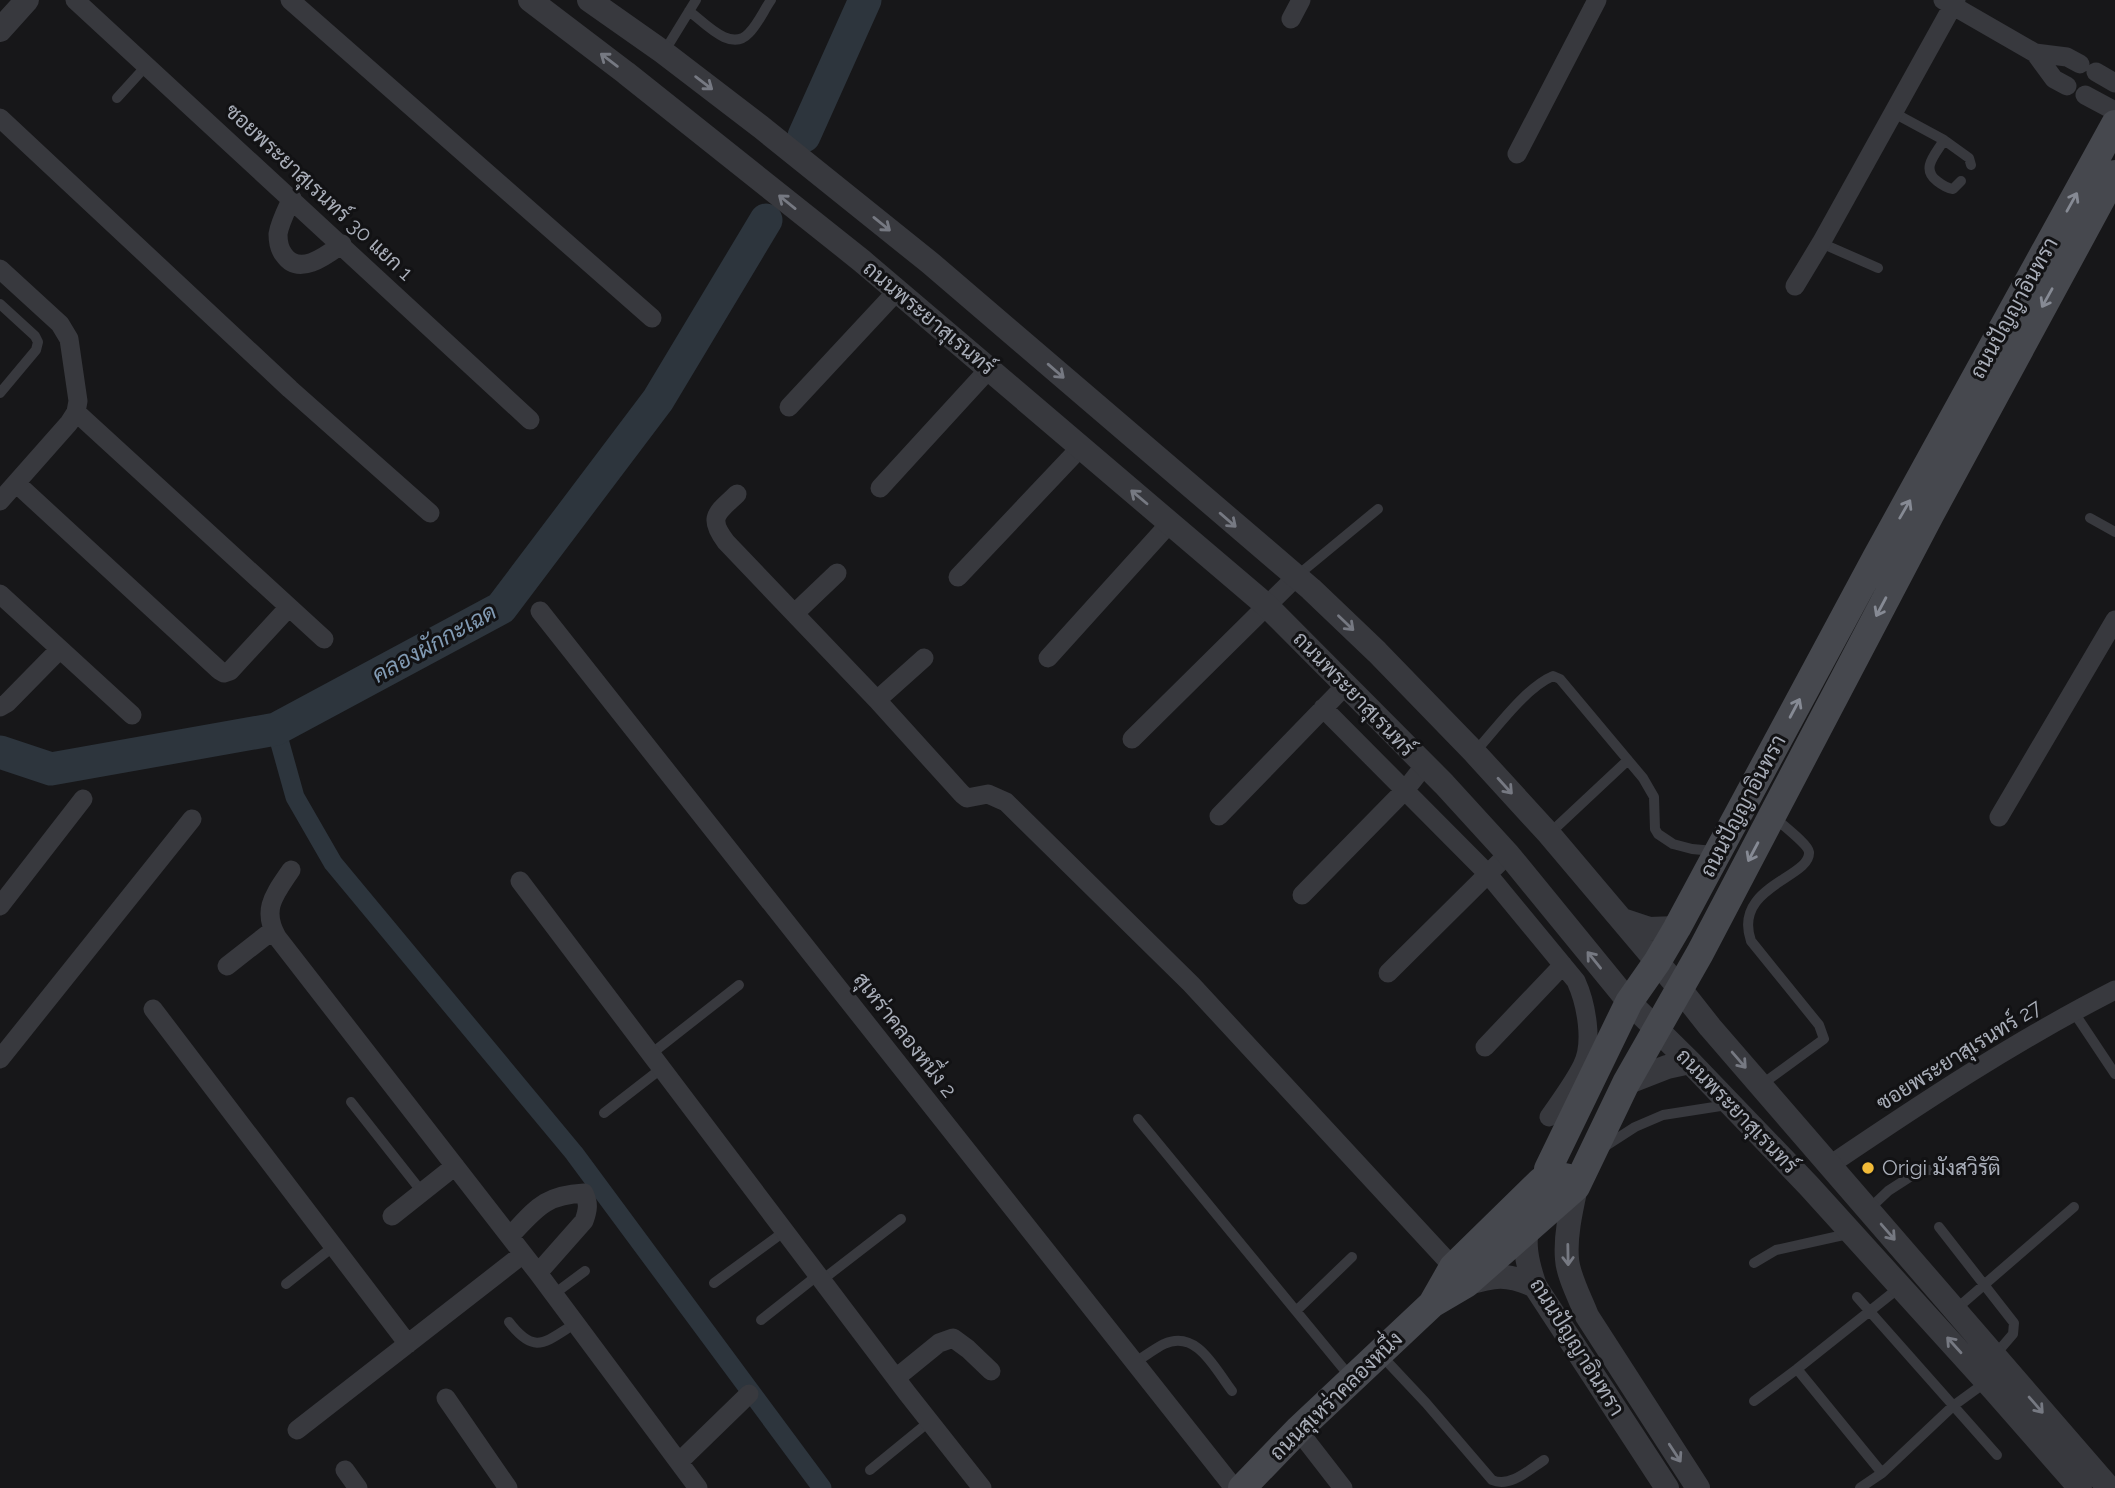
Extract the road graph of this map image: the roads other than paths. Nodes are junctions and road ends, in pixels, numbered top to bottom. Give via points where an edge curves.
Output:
1 (27, 0) edge
2 (75, 0) edge
3 (290, 0) edge
4 (530, 0) edge
5 (589, 0) edge
6 (696, 0) edge
7 (771, 0) edge
8 (1301, 0) edge
9 (1597, 0) edge
10 (1951, 2) edge
11 (689, 12) junction
12 (1292, 19) dead end
13 (0, 30) edge
14 (663, 52) junction
15 (2035, 53) junction
16 (146, 65) junction
17 (2115, 83) edge
18 (117, 98) dead end
19 (2115, 111) edge
20 (1894, 113) junction
21 (0, 118) edge
22 (2115, 124) edge
23 (1944, 140) junction
24 (1517, 154) dead end
25 (1971, 164) dead end
26 (2115, 174) edge
27 (1961, 181) dead end
28 (292, 198) junction
29 (1821, 243) junction
30 (342, 244) junction
31 (1878, 268) dead end
32 (0, 269) edge
33 (1796, 285) dead end
34 (897, 291) junction
35 (0, 304) edge
36 (652, 318) dead end
37 (989, 369) junction
38 (0, 393) edge
39 (789, 407) dead end
40 (76, 412) junction
41 (530, 419) dead end
42 (1080, 448) junction
43 (16, 483) junction
44 (880, 488) dead end
45 (737, 494) dead end
46 (0, 501) edge
47 (1378, 509) dead end
48 (430, 513) dead end
49 (2090, 518) dead end
50 (1170, 523) junction
51 (2115, 532) edge
52 (837, 573) dead end
53 (1296, 577) junction
54 (958, 578) dead end
55 (0, 594) edge
56 (1266, 605) junction
57 (289, 607) junction
58 (540, 611) dead end
59 (794, 613) junction
60 (2114, 624) edge
61 (324, 639) dead end
62 (60, 649) junction
63 (925, 658) dead end
64 (1048, 658) dead end
65 (1346, 685) junction
66 (877, 700) junction
67 (0, 707) edge
68 (1323, 708) junction
69 (132, 715) dead end
70 (1132, 739) dead end
71 (1474, 752) junction
72 (1628, 760) junction
73 (1424, 766) junction
74 (1406, 789) junction
75 (83, 799) dead end
76 (1772, 815) junction
77 (1219, 816) dead end
78 (1999, 817) dead end
79 (192, 818) dead end
80 (1549, 835) junction
81 (1719, 851) junction
82 (1508, 854) junction
83 (290, 870) dead end
84 (1487, 873) junction
85 (520, 881) dead end
86 (1302, 895) dead end
87 (0, 906) edge
88 (1622, 920) junction
89 (1677, 928) junction
90 (273, 930) junction
91 (1700, 953) junction
92 (1657, 962) junction
93 (1563, 965) junction
94 (227, 966) dead end
95 (1388, 973) dead end
96 (739, 985) dead end
97 (1680, 989) junction
98 (2115, 990) edge
99 (1629, 1002) junction
100 (153, 1009) dead end
101 (2073, 1011) junction
102 (1710, 1027) junction
103 (1656, 1029) junction
104 (1485, 1047) dead end
105 (0, 1059) edge
106 (656, 1061) junction
107 (1690, 1062) junction
108 (2115, 1074) edge
109 (1626, 1083) junction
110 (1761, 1086) junction
111 (351, 1102) dead end
112 (1731, 1105) junction
113 (604, 1113) dead end
114 (1549, 1117) dead end
115 (1138, 1119) dead end
116 (1593, 1154) junction
117 (1830, 1165) junction
118 (455, 1166) junction
119 (1941, 1170) dead end
120 (1544, 1175) junction
121 (1576, 1187) junction
122 (422, 1192) junction
123 (2074, 1207) dead end
124 (1868, 1210) junction
125 (392, 1216) dead end
126 (901, 1219) dead end
127 (1939, 1227) dead end
128 (785, 1231) junction
129 (1526, 1231) junction
130 (1852, 1233) junction
131 (510, 1236) junction
132 (334, 1246) junction
133 (523, 1254) junction
134 (1352, 1257) dead end
135 (1754, 1263) dead end
136 (585, 1271) dead end
137 (538, 1273) junction
138 (1460, 1276) junction
139 (820, 1278) junction
140 (714, 1283) dead end
141 (286, 1284) dead end
142 (1985, 1284) junction
143 (1535, 1286) junction
144 (1900, 1286) junction
145 (554, 1294) junction
146 (1857, 1297) dead end
147 (1955, 1310) junction
148 (1296, 1311) junction
149 (1869, 1311) junction
150 (761, 1321) dead end
151 (509, 1322) dead end
152 (576, 1323) junction
153 (408, 1344) junction
154 (1380, 1354) junction
155 (1994, 1356) junction
156 (1135, 1362) junction
157 (1797, 1369) junction
158 (990, 1371) dead end
159 (896, 1378) junction
160 (1352, 1379) junction
161 (1987, 1382) junction
162 (1232, 1391) dead end
163 (749, 1394) dead end
164 (446, 1398) dead end
165 (1754, 1401) dead end
166 (1953, 1406) junction
167 (930, 1421) junction
168 (297, 1430) dead end
169 (1298, 1430) junction
170 (1997, 1455) dead end
171 (1544, 1461) dead end
172 (678, 1462) junction
173 (345, 1470) dead end
174 (870, 1470) dead end
175 (1882, 1473) junction
176 (358, 1488) edge
177 (508, 1488) edge
178 (698, 1488) edge
179 (982, 1488) edge
180 (1234, 1488) edge
181 (1242, 1488) edge
182 (1343, 1488) edge
183 (1667, 1488) edge
184 (1698, 1488) edge
185 (1860, 1488) edge
186 (2080, 1488) edge
187 (2109, 1488) edge

1 - 13 street
2 - 16 street, ซอยพระยาสุเรนทร์ 30 แยก 1
3 - 36 street
34 -> 4 street, ถนนพระยาสุเรนทร์
5 - 14 street, ถนนพระยาสุเรนทร์
6 - 11 lane
7 - 11 lane via 740,40 727,40
8 - 12 street
9 - 24 street
10 - 15 street
10 - 20 street
11 - 14 lane
14 -> 53 street, ถนนพระยาสุเรนทร์ via 929,262
15 - 17 street via 2067,57
15 - 19 street via 2054,79
16 - 18 lane
16 - 28 street, ซอยพระยาสุเรนทร์ 30 แยก 1
20 - 23 lane
20 - 29 street
21 - 48 street
81 -> 22 main road, ถนนปัญญาอินทรา
23 - 25 lane
23 - 27 lane via 1928,171 1947,188
26 -> 76 main road, ถนนปัญญาอินทรา
28 - 30 street, ซอยพระยาสุเรนทร์ 30 แยก 1
28 - 30 street via 278,234 279,246 290,262 316,261
29 - 31 lane
29 - 33 street
30 - 41 street, ซอยพระยาสุเรนทร์ 30 แยก 1
32 - 40 street via 66,331 73,355
34 - 37 street, ถนนพระยาสุเรนทร์
34 - 39 street
35 - 38 lane via 38,342
37 - 42 street, ถนนพระยาสุเรนทร์
37 - 44 street
40 - 43 street
40 - 57 street
50 -> 42 street, ถนนพระยาสุเรนทร์
42 - 54 street
43 - 46 street
43 - 57 street via 224,673
45 - 59 street via 719,511 716,528
47 - 53 lane
49 - 51 lane
50 - 56 street, ถนนพระยาสุเรนทร์
50 - 64 street
52 - 59 street
53 - 56 street
53 -> 71 street, ถนนพระยาสุเรนทร์
55 - 62 street
56 - 65 street, ถนนพระยาสุเรนทร์
56 - 70 street
57 - 61 street
58 - 156 street, สุเหร่าคลองหนึ่ง 2
59 - 66 street
60 - 78 street
62 - 67 street
62 - 69 street
63 - 66 street
65 - 68 street
65 - 73 street, ถนนพระยาสุเรนทร์
66 - 138 street via 967,798 988,793 1016,810 1191,984
68 - 74 street
68 - 77 street
71 - 72 lane via 1529,692 1553,676
71 -> 80 street, ถนนพระยาสุเรนทร์
72 - 80 lane
72 - 81 lane via 1654,797 1658,834 1673,844
73 - 74 street
73 - 82 street, ถนนพระยาสุเรนทร์
74 - 84 street
74 - 86 street
75 - 87 street
76 -> 91 main road, ถนนปัญญาอินทรา
76 - 110 lane via 1805,845 1808,856 1756,899 1748,933 1819,1025 1824,1039
79 - 105 street
80 - 88 street, ถนนพระยาสุเรนทร์
81 - 89 main road, ถนนปัญญาอินทรา
82 - 84 street
99 -> 82 street, ถนนพระยาสุเรนทร์
83 - 90 street via 269,911
84 - 93 street
84 - 95 street
85 - 106 street
88 - 89 street via 1649,929
88 - 92 street, ถนนพระยาสุเรนทร์
89 - 92 main road, ถนนปัญญาอินทรา
90 - 94 street
90 - 118 street
91 - 97 main road, ถนนปัญญาอินทรา
91 - 102 street via 1699,982
92 - 97 street, ถนนพระยาสุเรนทร์
92 - 99 main road, ถนนปัญญาอินทรา
93 - 104 street
93 - 114 street via 1583,996 1587,1053
96 - 106 lane
97 - 102 street, ถนนพระยาสุเรนทร์
97 - 103 main road, ถนนปัญญาอินทรา
98 - 101 street, ซอยพระยาสุเรนทร์ 27
99 - 103 street, ถนนพระยาสุเรนทร์
99 - 120 main road, ถนนปัญญาอินทรา
100 - 132 street
101 - 108 lane
101 - 117 street, ซอยพระยาสุเรนทร์ 27 via 1987,1061
102 -> 110 street, ถนนพระยาสุเรนทร์
103 - 107 street, ถนนพระยาสุเรนทร์
103 - 109 main road, ถนนปัญญาอินทรา
106 - 113 lane
106 - 128 street
107 - 109 street
107 - 112 street, ถนนพระยาสุเรนทร์
109 - 116 main road, ถนนปัญญาอินทรา
110 - 117 street, ถนนพระยาสุเรนทร์
111 - 122 lane
112 - 116 lane via 1663,1115
112 - 130 street, ถนนพระยาสุเรนทร์
115 - 148 lane
116 - 121 main road, ถนนปัญญาอินทรา
117 - 124 street, ถนนพระยาสุเรนทร์
118 - 122 street
118 - 131 street
119 - 124 lane via 1919,1171
120 - 121 main road via 1569,1178
120 - 129 street, ถนนปัญญาอินทรา
120 - 138 main road, ถนนสุเหร่าคลองหนึ่ง
121 - 129 main road, ถนนสุเหร่าคลองหนึ่ง
121 -> 184 street, ถนนปัญญาอินทรา via 1566,1260 1587,1316
122 - 125 street
123 - 142 lane
124 -> 147 street, ถนนพระยาสุเรนทร์
126 - 139 lane
127 - 142 lane
128 - 139 street
128 - 140 lane
129 - 138 main road, ถนนสุเหร่าคลองหนึ่ง
129 - 143 street, ถนนปัญญาอินทรา via 1526,1261
130 - 135 lane via 1776,1250
130 - 144 street, ถนนพระยาสุเรนทร์
131 - 133 street
131 - 137 street via 549,1200 584,1193 584,1221
132 - 141 lane
132 - 153 street
133 - 137 street
133 - 153 street
134 - 148 lane
136 - 145 lane
137 - 145 street
138 - 143 street via 1516,1277
138 - 154 main road, ถนนสุเหร่าคลองหนึ่ง
139 - 150 lane
139 - 159 street
142 - 147 lane
142 - 155 lane via 2014,1323 2012,1334
143 - 183 street, ถนนปัญญาอินทรา
144 - 149 lane
161 -> 144 street, ถนนพระยาสุเรนทร์
145 - 152 street
146 - 149 lane
147 - 155 street, ถนนพระยาสุเรนทร์
148 - 160 lane
149 - 157 lane
149 - 166 lane
151 - 152 lane via 522,1338 535,1344
152 - 172 street
153 - 168 street
154 - 160 main road, ถนนสุเหร่าคลองหนึ่ง
154 - 171 lane via 1492,1480 1508,1483
155 -> 187 street, ถนนพระยาสุเรนทร์
156 - 162 lane via 1164,1344 1191,1342
156 - 180 street, สุเหร่าคลองหนึ่ง 2
157 - 165 lane
157 - 175 lane
158 - 159 street via 953,1338 939,1343
159 - 167 street
160 - 169 main road, ถนนสุเหร่าคลองหนึ่ง
161 - 166 lane
161 - 186 street, ถนนพระยาสุเรนทร์
163 - 172 street
164 - 177 street
166 - 170 lane
166 - 175 lane
167 - 174 lane
167 - 179 street
169 - 181 main road, ถนนสุเหร่าคลองหนึ่ง
169 - 182 street
172 - 178 street
173 - 176 street
175 - 185 lane

